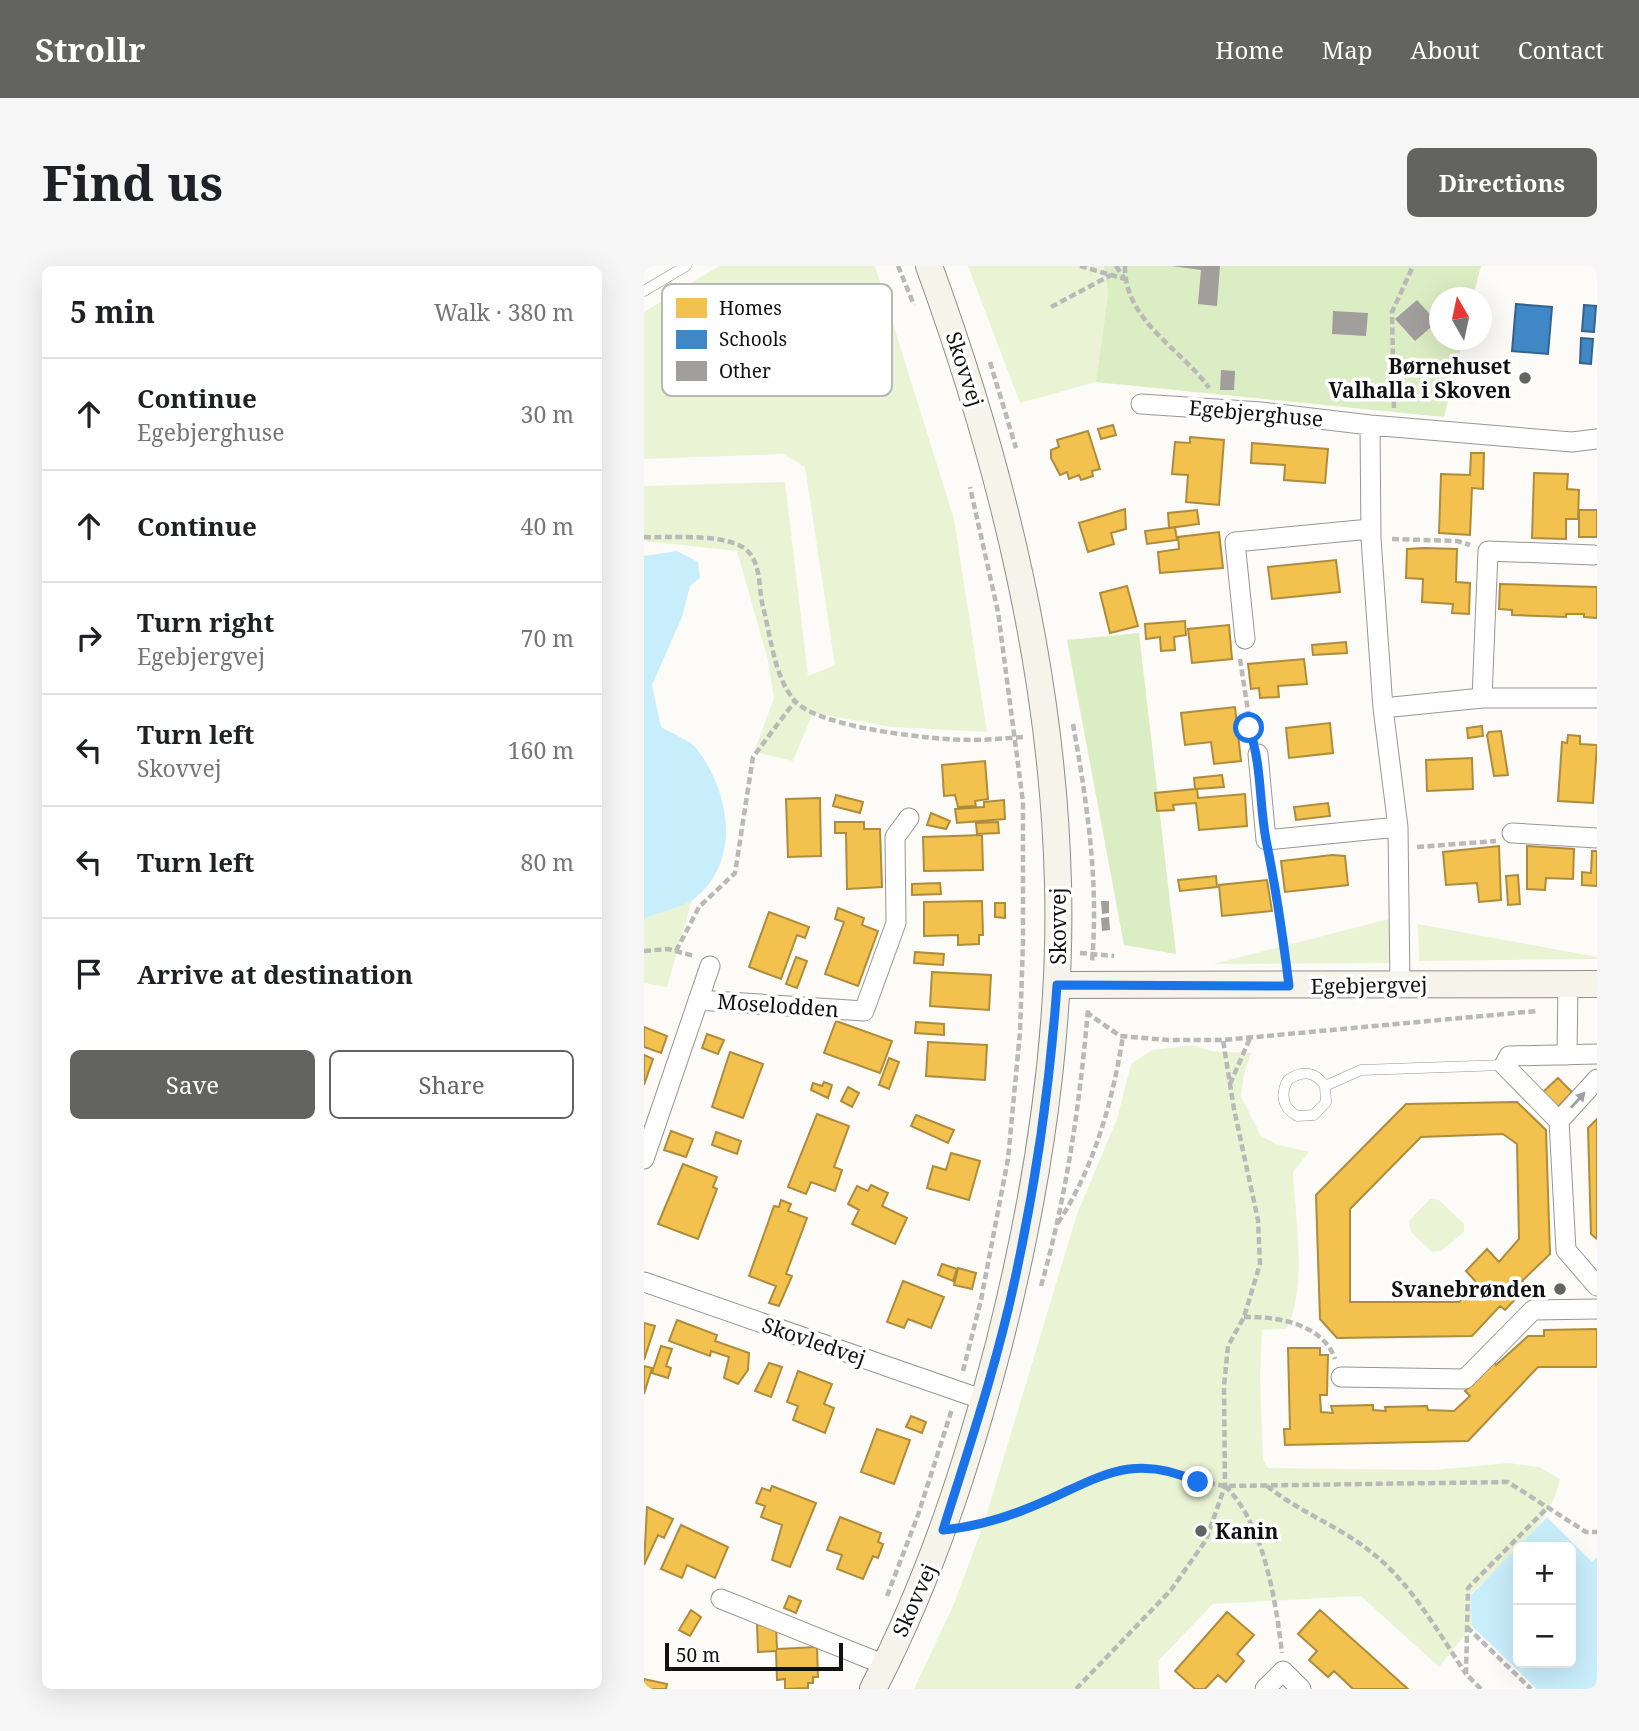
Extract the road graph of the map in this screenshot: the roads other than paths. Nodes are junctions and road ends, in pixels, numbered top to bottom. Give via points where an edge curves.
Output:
1 (686, 266) edge
2 (929, 266) edge
3 (644, 291) edge
4 (1141, 404) dead end
5 (1370, 425) junction
6 (1597, 439) edge
7 (1370, 529) junction
8 (1594, 555) dead end
9 (1242, 643) road end
10 (1482, 698) junction
11 (1597, 698) edge
12 (1383, 708) junction
13 (1258, 754) road end
14 (909, 818) dead end
15 (1398, 827) junction
16 (1512, 833) road end
17 (1597, 838) edge
18 (709, 966) road end
19 (1597, 984) edge
20 (1057, 985) junction
21 (1400, 985) junction
22 (1568, 997) junction
23 (698, 1000) junction
24 (1597, 1054) edge
25 (1567, 1055) junction
26 (1504, 1065) junction
27 (1597, 1079) edge
28 (1325, 1086) junction
29 (1559, 1121) junction
30 (644, 1159) edge
31 (644, 1282) edge
32 (1597, 1286) edge
33 (1597, 1309) edge
34 (1341, 1377) dead end
35 (984, 1400) junction
36 (721, 1600) dead end
37 (885, 1665) junction
38 (873, 1689) edge
39 (1265, 1689) edge
40 (1301, 1689) edge

1 - 3 lane
2 - 20 street, Skovvej via 982,423 1014,546 1045,736 1058,883
4 - 5 street, Egebjerghuse
5 - 6 street, Egebjerghuse via 1572,442
5 - 7 street
7 - 9 street via 1235,542
7 - 12 street
8 - 10 street via 1488,551
10 - 11 street
10 - 12 street
12 - 15 street
13 - 15 street via 1266,840
14 - 23 street, Moselodden via 895,837 896,923 864,1011
15 - 21 street
16 - 17 street
18 - 23 street, Moselodden
19 - 22 street, Egebjergvej
20 - 21 street, Egebjergvej
20 - 35 street, Skovvej via 1041,1142 1015,1281
21 - 22 street, Egebjergvej
22 - 25 street
23 - 30 street, Moselodden
24 - 25 street
25 - 26 street via 1508,1056
26 - 28 lane via 1361,1070
26 - 29 street
29 -> 27 street
28 - 28 lane via 1313,1074 1296,1074 1284,1087 1284,1104 1297,1116 1314,1115 1326,1102
29 - 32 street via 1566,1250
31 - 35 street, Skovledvej
33 - 34 street via 1533,1310 1465,1379
35 - 37 street, Skovvej via 923,1585
36 - 37 street
37 - 38 street, Skovvej
39 - 40 street via 1283,1671

